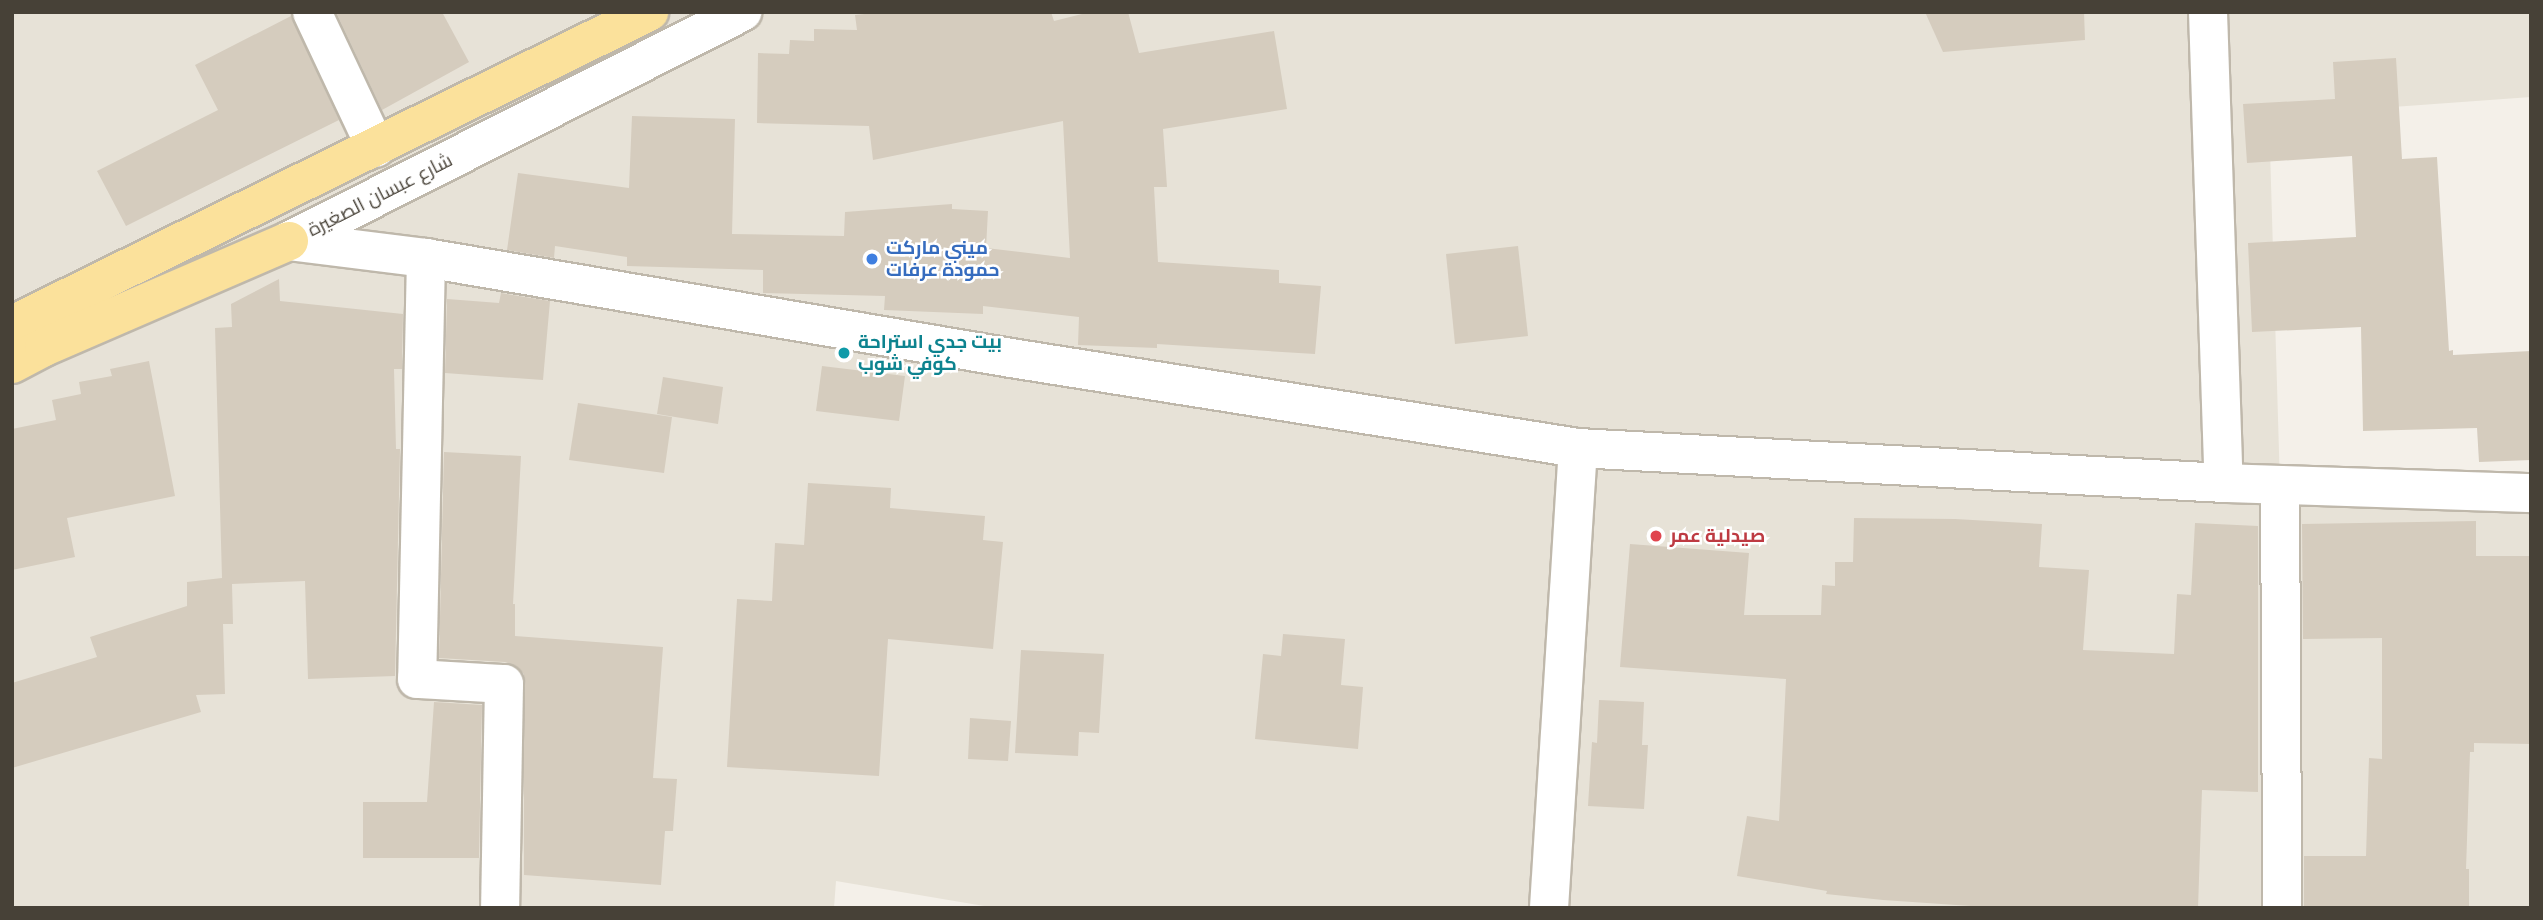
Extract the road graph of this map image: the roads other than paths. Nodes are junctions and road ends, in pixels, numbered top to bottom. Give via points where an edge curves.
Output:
1 (312, 12) edge
2 (649, 12) edge
3 (743, 12) edge
4 (2208, 12) edge
5 (376, 148) junction
6 (289, 241) junction
7 (426, 258) junction
8 (12, 325) edge
9 (12, 364) edge
10 (1578, 448) junction
11 (2224, 483) junction
12 (2280, 485) junction
13 (2531, 493) edge
14 (500, 908) edge
15 (1549, 908) edge
16 (2281, 908) edge

1 - 5 street
2 - 5 main road
3 - 6 street, شارع عبسان الصغيرة
4 - 11 street
5 - 8 main road
6 - 7 street
6 - 9 main road, شارع عبسان الصغيرة
7 - 10 street via 1010,358
7 - 14 street via 417,679 504,684
10 - 11 street
10 - 15 street
11 - 12 street
12 - 13 street
12 - 16 street

